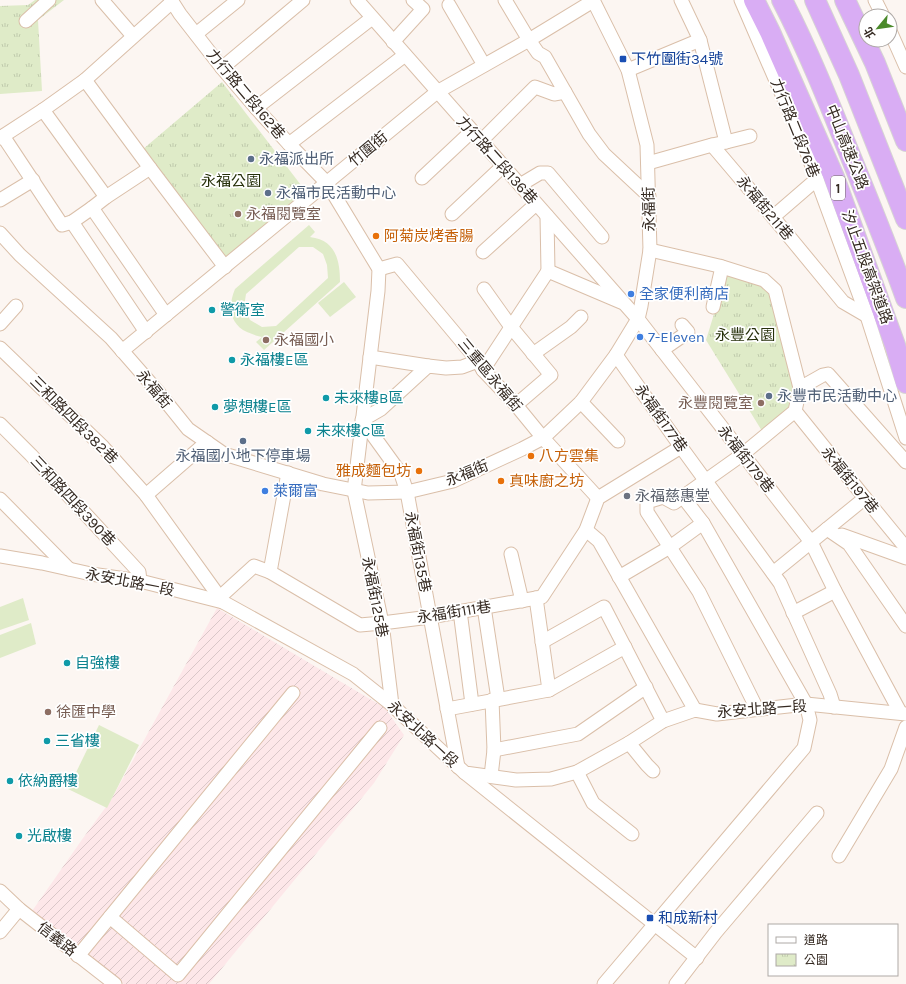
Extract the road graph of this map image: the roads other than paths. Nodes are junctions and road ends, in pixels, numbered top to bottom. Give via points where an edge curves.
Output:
1 (49, 0) edge
2 (102, 0) edge
3 (238, 0) edge
4 (303, 0) edge
5 (357, 0) edge
6 (413, 0) edge
7 (505, 0) edge
8 (681, 0) edge
9 (732, 0) edge
10 (782, 0) edge
11 (815, 0) edge
12 (846, 0) edge
13 (171, 1) edge
14 (593, 1) edge
15 (747, 3) edge
16 (449, 5) dead end
17 (372, 18) junction
18 (26, 21) dead end
19 (196, 34) junction
20 (133, 36) junction
21 (529, 40) junction
22 (700, 40) junction
23 (393, 42) junction
24 (898, 45) edge
25 (903, 54) edge
26 (405, 55) junction
27 (484, 65) junction
28 (906, 67) edge
29 (222, 68) junction
30 (628, 70) junction
31 (85, 80) junction
32 (437, 92) junction
33 (565, 92) junction
34 (256, 108) junction
35 (43, 110) junction
36 (476, 136) junction
37 (750, 136) dead end
38 (2, 137) edge
39 (906, 141) edge
40 (726, 142) junction
41 (289, 144) junction
42 (712, 145) junction
43 (648, 163) junction
44 (503, 166) junction
45 (150, 168) junction
46 (422, 178) dead end
47 (817, 179) junction
48 (32, 180) junction
49 (327, 183) junction
50 (520, 185) junction
51 (649, 196) junction
52 (106, 197) junction
53 (0, 200) edge
54 (536, 204) junction
55 (92, 208) junction
56 (452, 214) dead end
57 (547, 216) junction
58 (773, 217) junction
59 (906, 219) edge
60 (72, 222) junction
61 (0, 233) edge
62 (602, 237) dead end
63 (650, 250) junction
64 (484, 252) dead end
65 (225, 267) junction
66 (722, 267) junction
67 (379, 269) junction
68 (548, 271) junction
69 (484, 289) dead end
70 (906, 298) edge
71 (624, 303) junction
72 (16, 306) dead end
73 (713, 307) dead end
74 (166, 315) junction
75 (867, 316) junction
76 (581, 317) dead end
77 (638, 319) junction
78 (0, 324) edge
79 (682, 325) dead end
80 (512, 327) junction
81 (146, 332) junction
82 (0, 348) edge
83 (662, 350) junction
84 (122, 351) junction
85 (533, 354) junction
86 (616, 355) junction
87 (370, 357) junction
88 (428, 366) junction
89 (480, 366) junction
90 (906, 383) edge
91 (800, 388) junction
92 (581, 402) junction
93 (516, 405) junction
94 (795, 411) junction
95 (362, 420) junction
96 (0, 424) edge
97 (543, 438) junction
98 (906, 438) edge
99 (207, 442) junction
100 (618, 442) dead end
101 (681, 447) junction
102 (743, 454) junction
103 (906, 462) edge
104 (288, 473) junction
105 (705, 481) junction
106 (354, 490) junction
107 (406, 492) junction
108 (146, 495) junction
109 (683, 497) junction
110 (598, 498) junction
111 (865, 498) junction
112 (0, 500) edge
113 (704, 523) junction
114 (586, 530) junction
115 (827, 530) junction
116 (811, 542) junction
117 (670, 547) junction
118 (906, 548) edge
119 (511, 554) dead end
120 (0, 556) edge
121 (906, 558) edge
122 (70, 570) junction
123 (270, 572) junction
124 (772, 573) junction
125 (619, 577) junction
126 (140, 581) junction
127 (835, 591) junction
128 (536, 598) junction
129 (222, 600) junction
130 (522, 600) junction
131 (484, 607) junction
132 (460, 611) junction
133 (793, 613) junction
134 (430, 617) junction
135 (382, 623) junction
136 (906, 626) edge
137 (542, 642) junction
138 (625, 647) junction
139 (646, 687) junction
140 (549, 690) junction
141 (293, 693) dead end
142 (495, 700) junction
143 (472, 704) junction
144 (806, 704) junction
145 (392, 705) junction
146 (834, 707) junction
147 (447, 709) junction
148 (757, 709) junction
149 (695, 710) junction
150 (903, 713) edge
151 (663, 721) junction
152 (906, 727) edge
153 (380, 728) dead end
154 (629, 743) junction
155 (494, 750) junction
156 (462, 770) junction
157 (653, 771) dead end
158 (577, 772) junction
159 (491, 776) junction
160 (818, 813) dead end
161 (632, 834) dead end
162 (839, 856) dead end
163 (0, 891) edge
164 (19, 909) junction
165 (110, 917) junction
166 (653, 924) junction
167 (0, 932) edge
168 (78, 956) junction
169 (697, 958) junction
170 (115, 984) edge
171 (604, 984) edge
172 (676, 984) edge

1 - 18 street
2 - 20 street
3 - 19 street
4 - 29 street
5 - 17 street, 力行路二段136巷
6 - 23 street via 422,10
7 - 21 street
8 - 22 street
9 - 15 street via 741,11
10 - 70 highway, 中山高速公路 / 1 via 832,109
11 - 59 highway, 中山高速公路 via 849,74
12 - 39 highway via 875,63
13 - 19 street, 力行路二段162巷
13 - 20 street
14 - 21 street, 竹圍街
14 - 30 street, 永福街
15 - 47 street, 力行路二段76巷
15 - 90 highway, 汐止五股高架道路 / 1 via 770,32 834,177 895,345
16 - 27 street
17 - 23 street, 力行路二段136巷
17 - 34 street
19 - 29 street, 力行路二段162巷
20 - 31 street
21 - 27 street, 竹圍街
21 - 33 street via 538,53 545,57
22 - 30 street
22 - 40 street
23 - 26 street, 力行路二段136巷
24 - 25 street
25 - 28 street
26 - 32 street, 力行路二段136巷
26 - 41 street
27 - 32 street, 竹圍街
29 - 34 street, 力行路二段162巷
30 - 43 street, 永福街 via 647,145
31 - 35 street
31 - 45 street
32 - 36 street, 力行路二段136巷
32 - 49 street, 竹圍街
33 - 36 street via 554,94 535,87
33 - 51 street via 589,134 604,154
34 - 41 street, 力行路二段162巷
35 - 38 street
35 - 52 street
36 - 44 street, 力行路二段136巷
36 - 46 street
37 - 40 street
38 - 48 street
40 - 42 street
41 - 49 street, 力行路二段162巷
42 - 43 street
42 - 58 street, 永福街211巷
43 - 51 street, 永福街
44 - 50 street, 力行路二段136巷
44 - 56 street
45 - 52 street
45 - 65 street
47 - 58 street
47 - 75 street, 力行路二段76巷
48 - 53 street
48 - 60 street via 62,225
49 - 65 street, 竹圍街
49 - 67 street, 力行路二段162巷
50 - 54 street, 力行路二段136巷
50 - 62 street via 540,173 548,173
51 - 63 street, 永福街
52 - 55 street
54 - 57 street, 力行路二段136巷
54 - 64 street
55 - 60 street
55 - 74 street
57 - 68 street
57 - 71 street, 力行路二段136巷
58 - 75 street, 永福街211巷 via 843,302
60 - 81 street
61 - 84 street, 永福街
63 - 66 street
63 - 77 street, 永福街
65 - 74 street, 竹圍街
66 - 73 street
66 - 91 street via 764,280 775,290
67 - 87 street, 永福街125巷
67 - 89 street, 三重區永福街 via 397,264
68 - 71 street
68 - 80 street
69 - 80 street
71 - 77 street, 力行路二段136巷
72 - 78 street
74 - 81 street, 竹圍街
75 - 98 street, 力行路二段76巷
76 - 85 street via 571,328
77 - 83 street, 永福街179巷
77 - 86 street, 永福街
79 - 83 street via 688,332
80 - 85 street
80 - 89 street
81 - 84 street, 竹圍街
82 - 108 street, 三和路四段382巷 via 103,446
83 - 102 street, 永福街179巷
84 - 99 street, 永福街 via 188,429
85 - 93 street via 551,375
86 - 92 street, 永福街
86 - 101 street
86 - 105 street, 永福街177巷
87 - 88 street
87 - 95 street, 永福街125巷
88 - 89 street
88 - 95 street via 382,409
89 - 93 street, 三重區永福街
91 - 94 street
91 - 103 street via 828,374
92 - 97 street, 永福街
92 - 100 street
93 - 97 street, 三重區永福街
94 - 102 street
94 - 111 street, 永福街197巷
95 - 106 street, 永福街125巷
95 - 107 street, 永福街135巷 via 401,474
96 - 126 street, 三和路四段390巷 via 139,572
97 - 107 street, 永福街 via 453,481
97 - 110 street, 三重區永福街
99 - 104 street, 永福街 via 224,454
99 - 108 street
101 - 105 street
101 - 110 street
102 - 105 street
102 - 116 street, 永福街179巷
104 - 106 street, 永福街
104 - 123 street
105 - 109 street
105 - 124 street
106 - 107 street, 永福街 via 368,493
106 - 135 street, 永福街125巷
107 - 134 street, 永福街135巷
108 - 129 street, 三和路四段382巷
109 - 113 street
109 - 117 street via 674,503 663,497 646,502 647,512
110 - 114 street
111 - 115 street
111 - 118 street, 永福街197巷
112 - 122 street
113 - 117 street
113 - 144 street
114 - 125 street via 599,541
114 - 128 street via 542,597
115 - 116 street
115 - 121 street
115 - 136 street via 849,544
116 - 124 street
116 - 127 street, 永福街179巷
117 - 125 street
117 - 148 street via 699,592
119 - 130 street
120 - 122 street, 永安北路一段 via 42,562
122 - 126 street, 永安北路一段
123 - 129 street, 永福街111巷 via 254,566
123 - 135 street, 永福街111巷 via 360,624
124 - 133 street via 780,583
125 - 149 street
126 - 129 street, 永安北路一段
127 - 133 street
127 - 150 street, 永福街179巷
128 - 130 street, 永福街111巷
128 - 137 street
129 - 145 street, 永安北路一段 via 353,674
130 - 131 street, 永福街111巷
131 - 132 street, 永福街111巷
131 - 142 street
132 - 134 street, 永福街111巷
132 - 143 street
133 - 146 street
134 - 135 street, 永福街111巷
134 - 147 street, 永福街135巷
135 - 145 street, 永福街125巷
137 - 138 street via 604,607
137 - 140 street
138 - 139 street
138 - 140 street
139 - 151 street
139 - 155 street via 578,734
140 - 142 street
141 - 165 street
142 - 143 street
142 - 155 street
143 - 147 street
144 - 146 street, 永安北路一段
144 - 148 street, 永安北路一段
144 - 166 street via 810,720 804,748
145 - 156 street, 永安北路一段
146 - 150 street, 永安北路一段
147 - 156 street, 永福街135巷
148 - 149 street, 永安北路一段 via 717,714
149 - 151 street, 永安北路一段
151 - 154 street, 永安北路一段
152 - 162 street via 891,769
153 - 165 street via 178,976
154 - 157 street
154 - 158 street, 永安北路一段
155 - 159 street
156 - 159 street, 永安北路一段
156 - 166 street
158 - 159 street, 永安北路一段 via 551,779 516,780
158 - 161 street via 593,802
160 - 169 street via 716,932
163 - 164 street, 信義路
164 - 167 street
164 - 168 street, 信義路
165 - 168 street
166 - 169 street
166 - 171 street
168 - 170 street, 信義路
169 - 172 street

